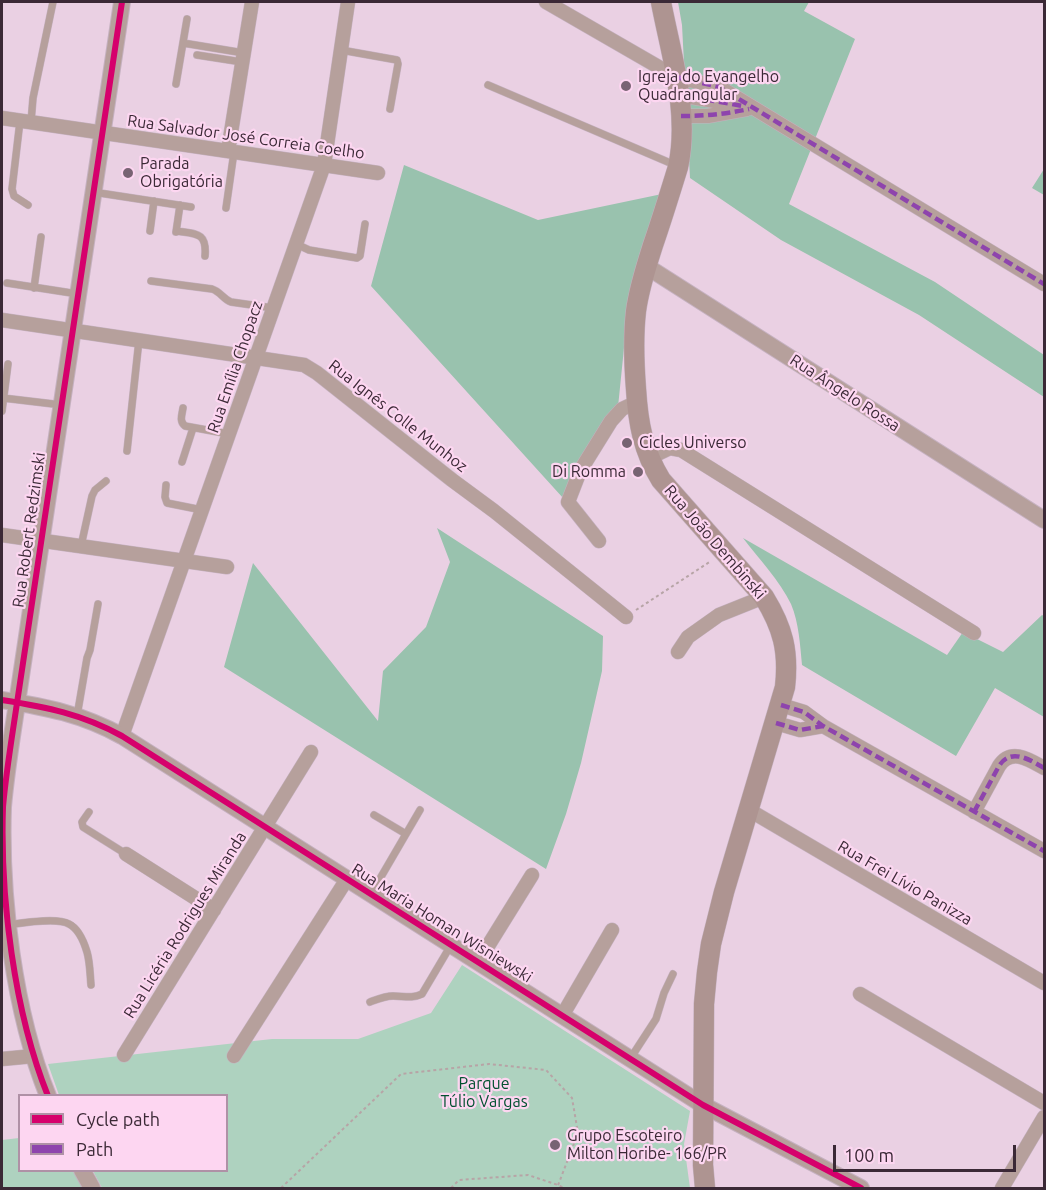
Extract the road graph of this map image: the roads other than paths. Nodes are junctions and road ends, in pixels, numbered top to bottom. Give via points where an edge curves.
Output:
1 (53, 2) edge
2 (122, 2) edge
3 (252, 2) edge
4 (348, 2) edge
5 (546, 2) edge
6 (661, 2) edge
7 (187, 19) dead end
8 (183, 43) junction
9 (341, 50) junction
10 (196, 55) dead end
11 (243, 57) junction
12 (176, 84) dead end
13 (488, 85) dead end
14 (677, 86) junction
15 (752, 108) junction
16 (390, 109) dead end
17 (681, 116) junction
18 (2, 118) edge
19 (25, 122) junction
20 (102, 133) junction
21 (231, 152) junction
22 (324, 165) junction
23 (678, 167) junction
24 (378, 173) dead end
25 (93, 192) junction
26 (154, 201) junction
27 (28, 205) dead end
28 (180, 205) junction
29 (191, 207) dead end
30 (226, 208) dead end
31 (365, 224) dead end
32 (150, 231) dead end
33 (41, 237) dead end
34 (296, 244) junction
35 (205, 256) dead end
36 (646, 266) junction
37 (151, 281) dead end
38 (7, 283) dead end
39 (1044, 284) edge
40 (34, 288) junction
41 (78, 294) junction
42 (273, 308) junction
43 (2, 320) edge
44 (73, 330) junction
45 (139, 340) junction
46 (256, 357) junction
47 (8, 364) dead end
48 (3, 398) junction
49 (637, 402) junction
50 (62, 405) junction
51 (183, 408) dead end
52 (2, 411) edge
53 (193, 428) junction
54 (229, 434) junction
55 (127, 452) dead end
56 (649, 458) junction
57 (182, 462) dead end
58 (106, 481) dead end
59 (166, 485) dead end
60 (202, 510) junction
61 (1044, 520) edge
62 (2, 535) edge
63 (41, 541) junction
64 (599, 541) dead end
65 (81, 546) junction
66 (184, 561) junction
67 (227, 567) dead end
68 (764, 597) junction
69 (98, 604) dead end
70 (626, 617) road end
71 (974, 633) dead end
72 (678, 652) dead end
73 (9, 702) edge
74 (778, 714) junction
75 (77, 716) junction
76 (122, 736) junction
77 (311, 752) dead end
78 (1044, 768) edge
79 (420, 810) dead end
80 (749, 810) junction
81 (89, 812) dead end
82 (974, 812) junction
83 (374, 815) dead end
84 (265, 827) junction
85 (406, 834) junction
86 (1044, 851) edge
87 (126, 854) joint
88 (532, 875) dead end
89 (347, 879) junction
90 (371, 894) junction
91 (214, 910) junction
92 (7, 925) junction
93 (612, 930) dead end
94 (451, 945) junction
95 (478, 962) junction
96 (673, 974) dead end
97 (1044, 983) edge
98 (91, 985) dead end
99 (860, 994) dead end
100 (370, 1002) dead end
101 (562, 1016) junction
102 (124, 1055) dead end
103 (34, 1056) junction
104 (234, 1056) dead end
105 (2, 1059) edge
106 (630, 1059) junction
107 (48, 1094) edge
108 (1044, 1103) edge
109 (703, 1105) junction
110 (1044, 1117) edge
111 (83, 1172) edge
112 (92, 1188) edge
113 (705, 1188) edge
114 (861, 1188) edge
115 (1002, 1188) edge

1 - 19 lane
2 - 20 street, Rua Robert Redzimski
3 - 11 street
4 - 9 street, Rua Emília Chopacz
5 - 14 street
6 - 14 main road, Rua João Dembinski
7 - 8 lane
8 - 11 lane
8 - 12 lane
9 - 16 lane via 397,60
9 - 22 street, Rua Emília Chopacz
10 - 11 lane
11 - 21 street
13 - 23 lane
14 - 15 street via 719,87
14 - 17 main road, Rua João Dembinski
15 - 17 street via 716,116
15 - 39 street
17 - 23 main road, Rua João Dembinski
18 - 19 street, Rua Salvador José Correia Coelho
19 - 20 street, Rua Salvador José Correia Coelho
19 - 27 lane via 12,189 14,196
20 - 21 street, Rua Salvador José Correia Coelho
20 - 25 street, Rua Robert Redzimski
21 - 22 street, Rua Salvador José Correia Coelho
21 - 30 lane
22 - 24 street, Rua Salvador José Correia Coelho
22 - 34 street, Rua Emília Chopacz
23 - 36 main road, Rua João Dembinski
25 - 26 lane
25 - 41 street, Rua Robert Redzimski
26 - 28 lane
26 - 32 lane
28 - 29 lane
28 - 35 lane via 176,233 203,238
31 - 34 lane via 362,251 357,258
33 - 40 lane
34 - 42 street, Rua Emília Chopacz
36 - 49 main road, Rua João Dembinski via 636,310
36 - 61 street, Rua Ângelo Rossa
37 - 42 lane via 212,289 231,302
38 - 40 lane
40 - 41 lane
41 - 44 street, Rua Robert Redzimski
42 - 46 street, Rua Emília Chopacz
43 - 44 street, Rua Ignês Colle Munhoz
44 - 45 street, Rua Ignês Colle Munhoz
44 - 50 street, Rua Robert Redzimski
45 - 46 street, Rua Ignês Colle Munhoz
45 - 55 lane
46 - 54 street, Rua Emília Chopacz
46 - 70 street, Rua Ignês Colle Munhoz via 304,365 317,373
47 - 48 lane
48 - 50 lane
48 - 52 lane
49 - 56 main road, Rua João Dembinski via 639,426
49 - 64 street via 621,409 611,421 580,471 568,502
50 - 63 street, Rua Robert Redzimski
51 - 53 lane via 182,424
53 - 54 lane
53 - 57 lane
54 - 60 street, Rua Emília Chopacz
56 - 68 main road, Rua João Dembinski via 670,490
56 - 71 street via 670,447 681,450
58 - 65 lane via 92,496
59 - 60 lane via 167,503
60 - 66 street, Rua Emília Chopacz
62 - 63 street
63 - 65 street
63 - 73 street, Rua Robert Redzimski
65 - 66 street
66 - 67 street
66 - 76 street, Rua Emília Chopacz
68 - 72 street via 718,615 688,637
68 - 74 main road, Rua João Dembinski via 783,633 787,652 785,687
69 - 75 lane
73 - 75 street, Rua Maria Homan Wisniewski
73 - 92 street, Rua Robert Redzimski via 3,808
74 - 80 main road, Rua João Dembinski
74 - 82 street via 804,712
75 - 76 street, Rua Maria Homan Wisniewski
76 - 84 street, Rua Maria Homan Wisniewski
77 - 84 street, Rua Licéria Rodrigues Miranda
78 - 82 street via 1024,757 1007,757
79 - 85 lane
80 - 97 street, Rua Frei Lívio Panizza
80 - 109 main road, Rua João Dembinski via 708,963
81 - 87 lane via 83,827
82 - 86 street
83 - 85 lane
84 - 89 street, Rua Maria Homan Wisniewski
84 - 91 street, Rua Licéria Rodrigues Miranda
85 - 90 lane
87 - 91 street
88 - 95 street
89 - 90 street, Rua Maria Homan Wisniewski
89 - 104 street
90 - 94 street, Rua Maria Homan Wisniewski
91 - 102 street, Rua Licéria Rodrigues Miranda
92 - 98 lane via 57,921 70,924 81,935 87,952
92 - 103 street, Rua Robert Redzimski
93 - 101 street
94 - 95 street, Rua Maria Homan Wisniewski
94 - 100 lane via 422,994 381,997
95 - 101 street, Rua Maria Homan Wisniewski
96 - 106 lane via 656,1019
99 - 108 street
101 - 106 street, Rua Maria Homan Wisniewski
103 - 105 street
103 - 107 street, Rua Robert Redzimski
106 - 109 street, Rua Maria Homan Wisniewski
109 - 113 main road, Rua João Dembinski
109 - 114 street, Rua Maria Homan Wisniewski
110 - 115 street
111 - 112 street

